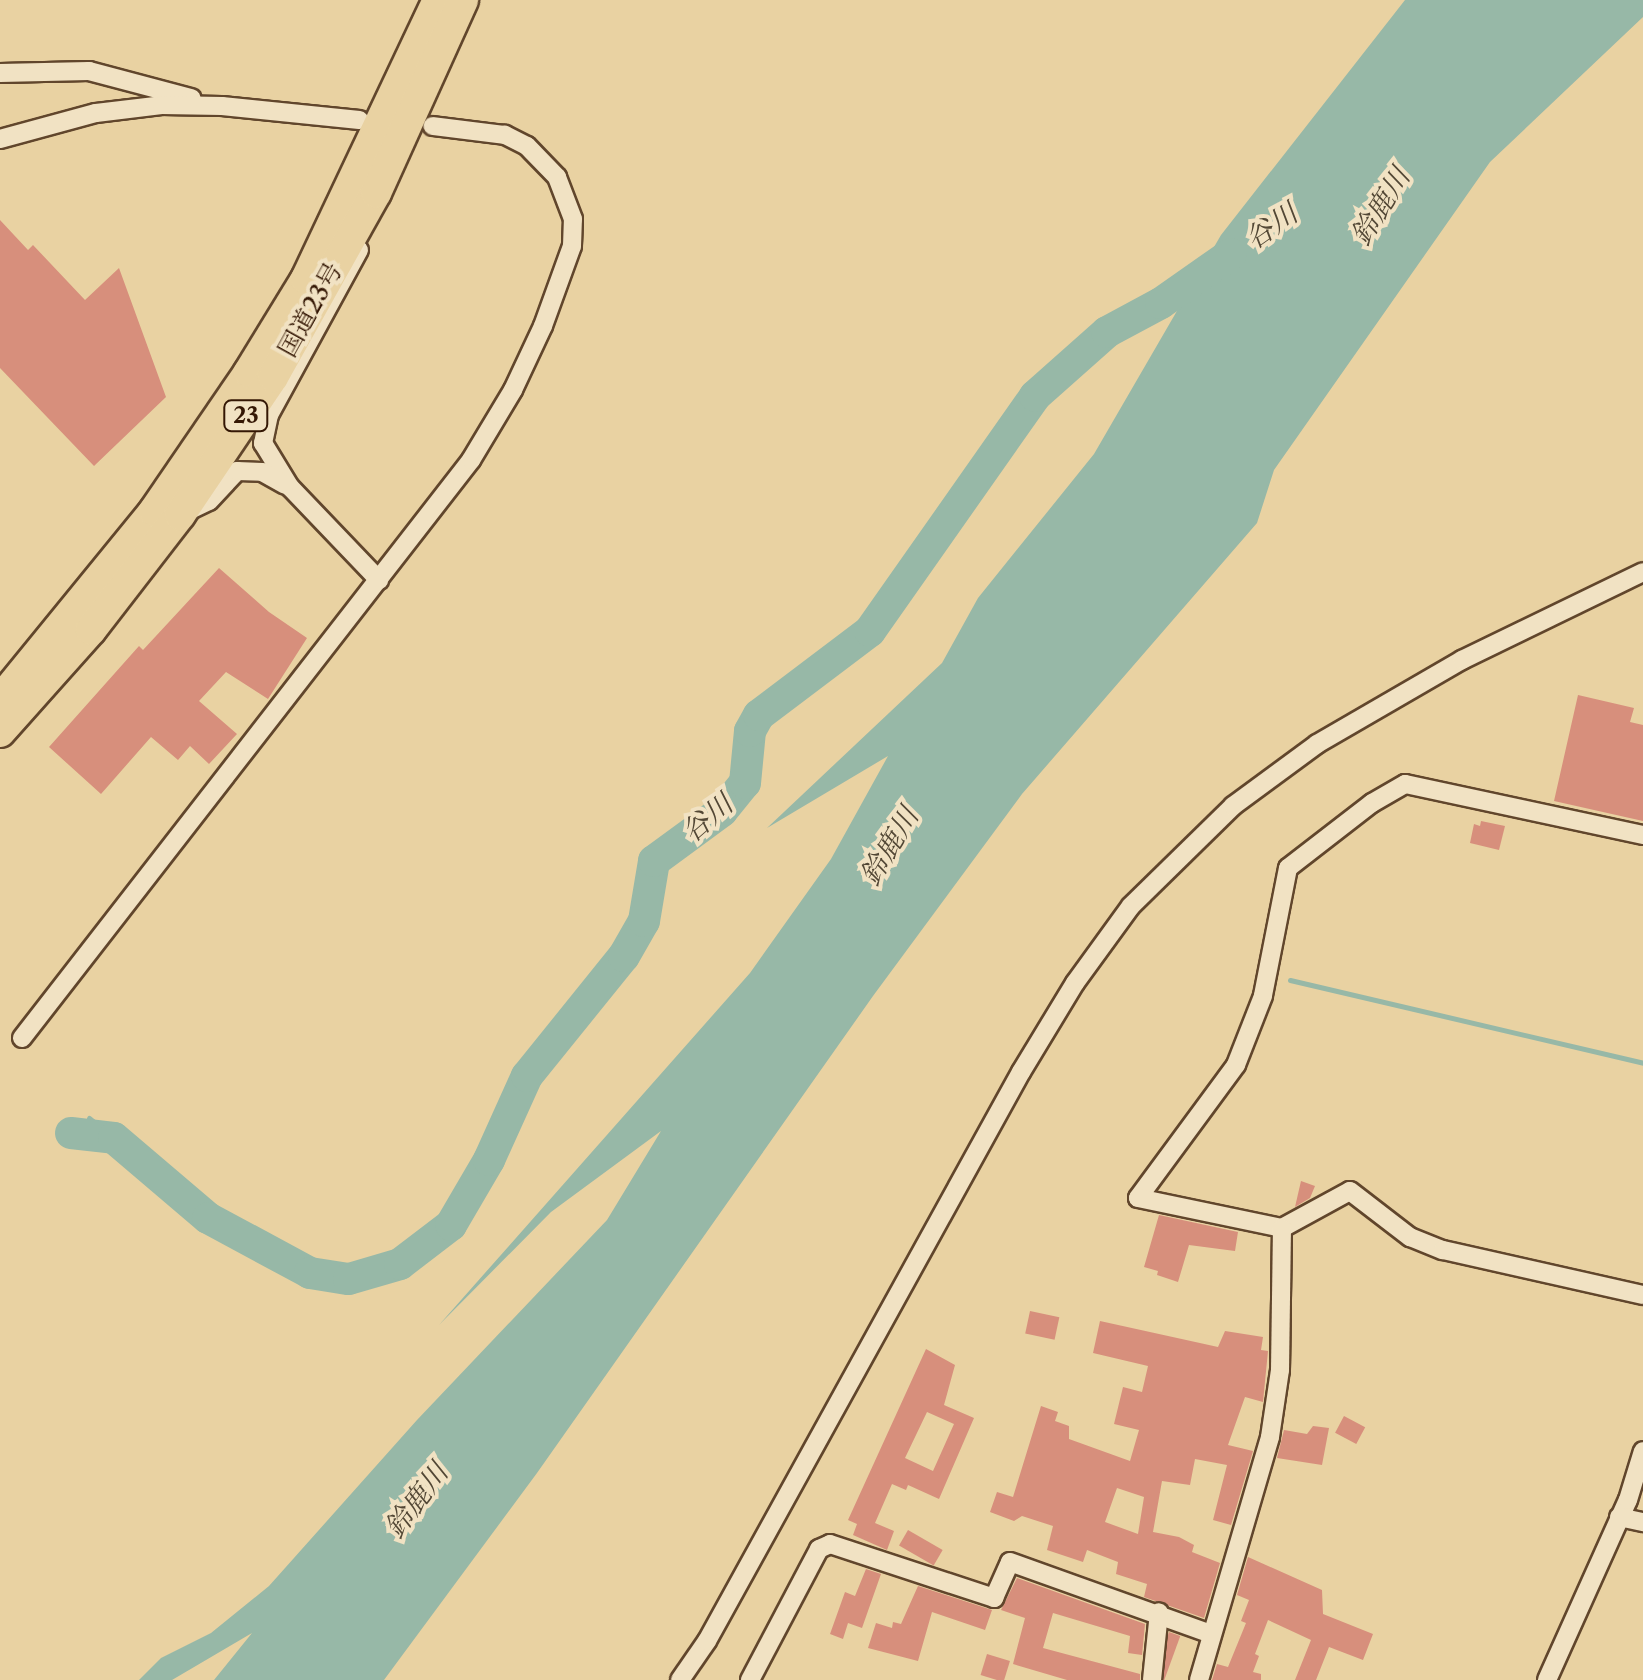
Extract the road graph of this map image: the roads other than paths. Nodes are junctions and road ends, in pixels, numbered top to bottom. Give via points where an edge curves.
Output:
1 (438, 0) edge
2 (463, 0) edge
3 (423, 65) junction
4 (0, 73) edge
5 (222, 106) junction
6 (359, 120) dead end
7 (433, 126) dead end
8 (0, 139) edge
9 (376, 193) junction
10 (290, 487) junction
11 (180, 515) junction
12 (1643, 572) edge
13 (378, 580) junction
14 (0, 700) edge
15 (0, 732) edge
16 (1643, 835) edge
17 (22, 1038) dead end
18 (1282, 1228) junction
19 (1643, 1295) edge
20 (1643, 1451) edge
21 (1620, 1517) junction
22 (1643, 1522) edge
23 (1159, 1612) junction
24 (1212, 1634) junction
25 (680, 1680) edge
26 (750, 1680) edge
27 (1152, 1680) edge
28 (1199, 1680) edge
29 (1547, 1680) edge

1 - 3 highway, 国道23号 / 23
2 - 3 highway, 国道23号 / 23
3 - 9 highway, 国道23号 / 23
3 - 14 highway, 国道23号 / 23 via 249,372 154,511
4 - 5 street via 89,71
5 - 6 street
5 - 8 street via 96,113
7 - 13 street via 504,135 544,160 568,203 572,246 513,390 471,460
9 - 10 street via 341,290 264,428 270,456
9 - 11 highway, 国道23号 / 23 via 273,377
10 - 11 street via 262,472 237,471 209,502
10 - 13 street
11 - 15 highway, 国道23号 / 23
12 - 25 street via 1462,660 1317,744 1234,806 1132,906 1022,1072
13 - 17 street
16 - 18 street via 1404,784 1288,868 1263,996 1236,1065 1138,1198
18 - 19 street via 1350,1191 1410,1237 1443,1250
18 - 24 street via 1280,1370 1270,1437
20 - 21 street
21 - 22 street
21 - 29 street
23 - 24 street
23 - 26 street via 1010,1562 994,1598 830,1544 819,1549
23 - 27 street
24 - 28 street

